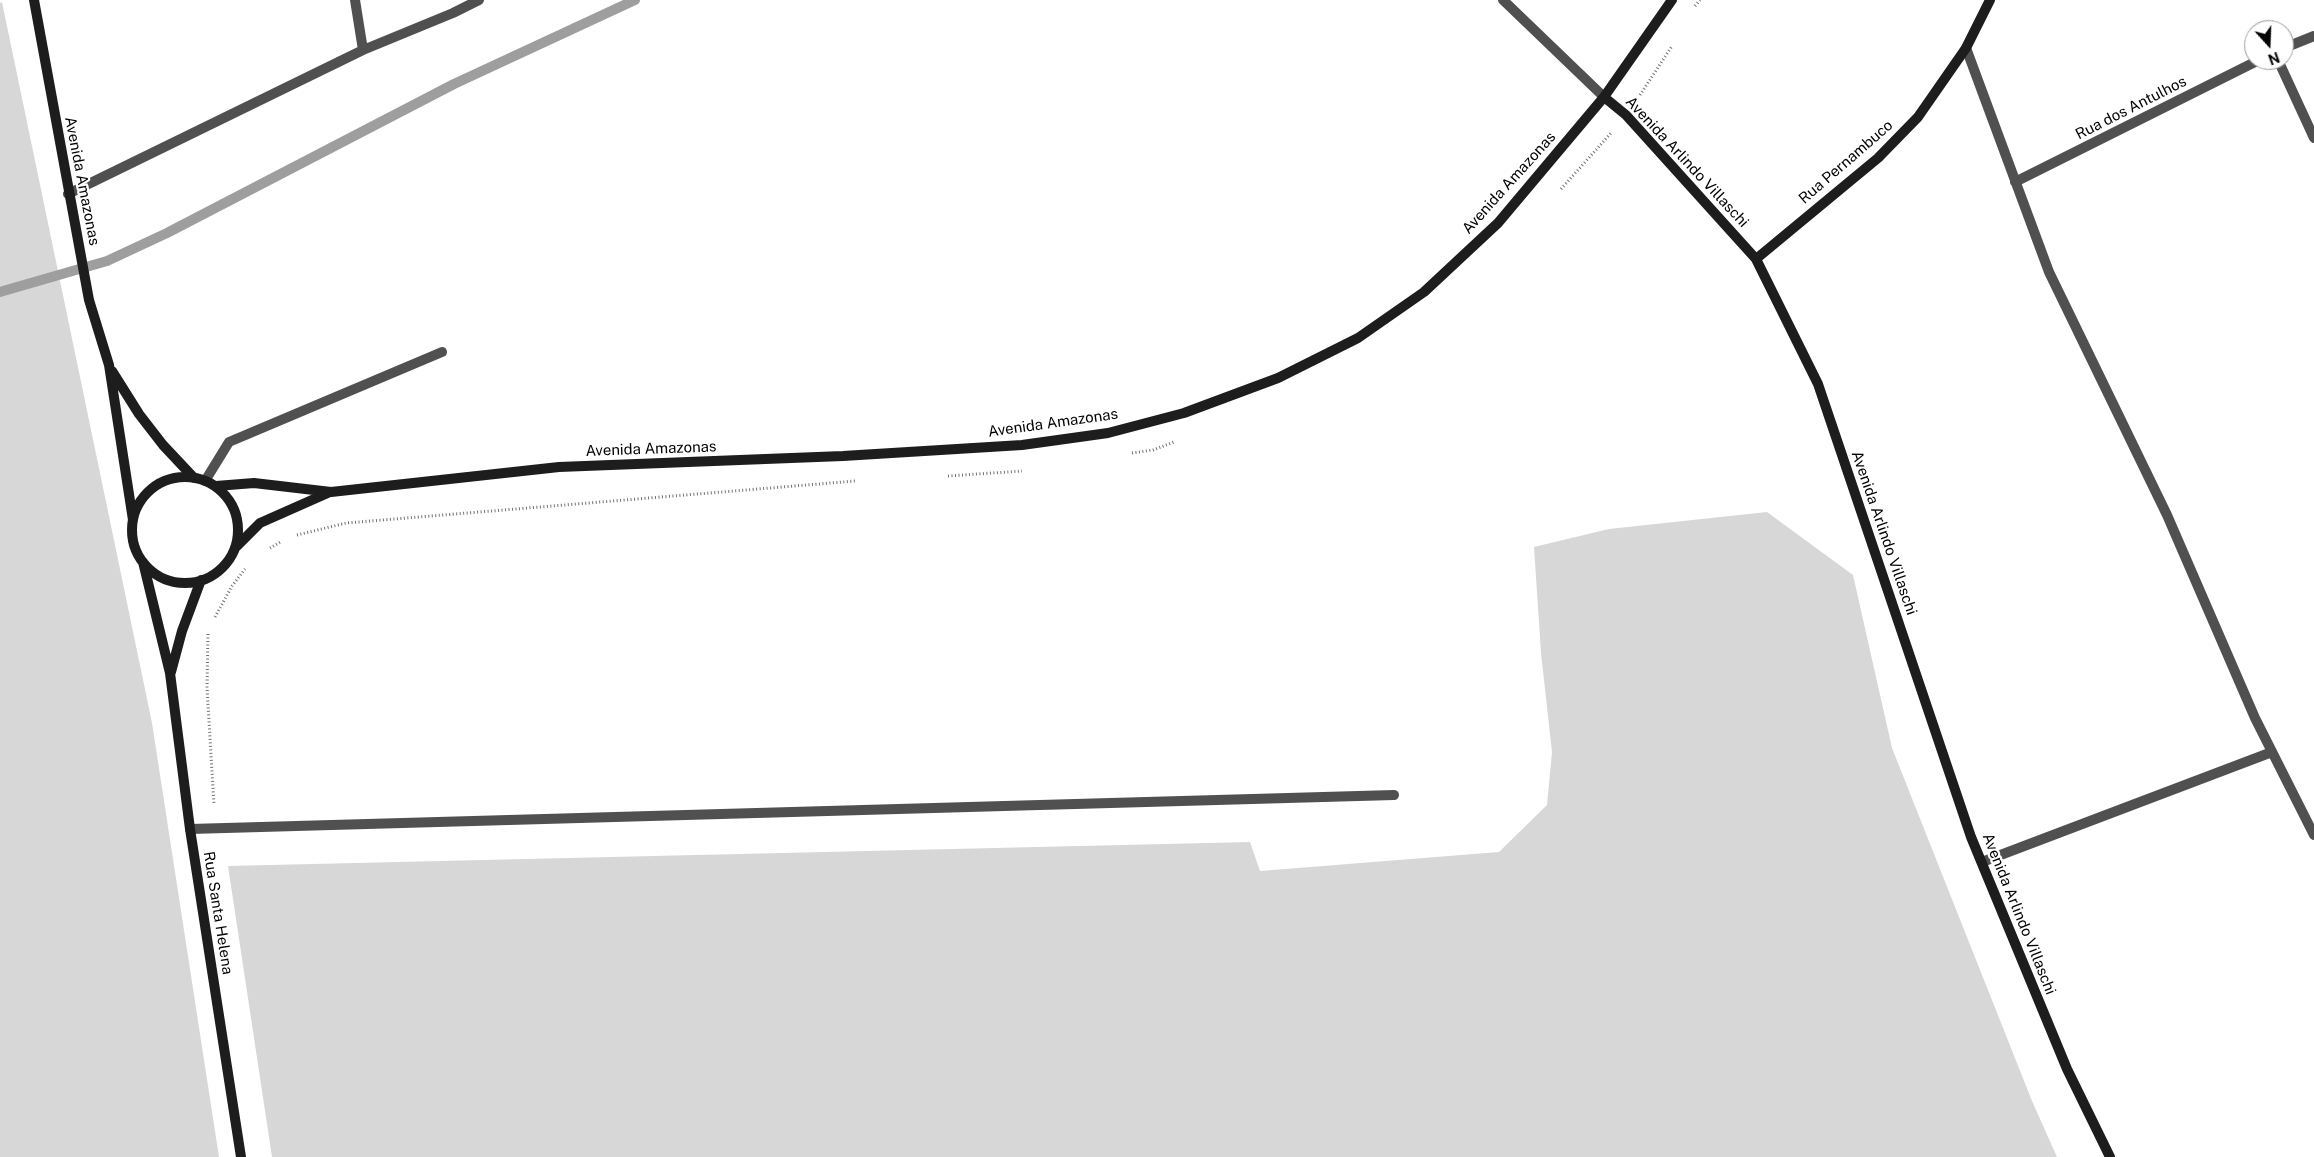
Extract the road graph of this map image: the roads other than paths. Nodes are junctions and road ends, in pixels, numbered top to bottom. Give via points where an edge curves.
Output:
1 (34, 0) edge
2 (355, 0) edge
3 (479, 0) edge
4 (1503, 0) edge
5 (1672, 0) edge
6 (1990, 0) edge
7 (2314, 36) edge
8 (2294, 44) edge
9 (1966, 48) junction
10 (363, 50) junction
11 (2244, 68) edge
12 (2283, 70) edge
13 (1604, 97) junction
14 (2314, 138) edge
15 (2015, 182) junction
16 (68, 194) junction
17 (1756, 259) junction
18 (442, 352) dead end
19 (109, 365) junction
20 (194, 478) junction
21 (205, 481) junction
22 (216, 486) junction
23 (331, 492) junction
24 (133, 520) junction
25 (235, 548) junction
26 (143, 562) junction
27 (202, 580) junction
28 (170, 673) junction
29 (2272, 752) junction
30 (1394, 795) dead end
31 (190, 829) junction
32 (2314, 836) edge
33 (1982, 862) junction
34 (241, 1157) edge
35 (2110, 1157) edge

1 - 16 street, Avenida Amazonas
2 - 10 street
3 - 10 street
4 - 13 street, Avenida Arlindo Villaschi
5 - 13 street, Avenida Amazonas
6 - 9 street, Rua Pernambuco
7 - 8 street
9 - 15 street
9 - 17 street, Rua Pernambuco via 1918,117 1878,158
10 - 16 street
11 - 15 street, Rua dos Antulhos
12 - 14 street
13 - 17 street, Avenida Arlindo Villaschi via 1626,115
13 - 23 street, Avenida Amazonas via 1498,223 1424,292 1349,343 1278,378 1184,413 1108,433 1022,446 559,467
15 - 29 street via 2048,272 2167,514
16 - 19 street, Avenida Amazonas via 89,300
17 - 33 street, Avenida Arlindo Villaschi via 1818,384
18 - 21 street via 229,442
19 - 20 street, Avenida Amazonas via 162,445
19 - 24 street, Avenida Amazonas
20 - 21 street
20 - 24 street via 174,478 155,487 141,500
21 - 22 street
22 - 23 street, Avenida Amazonas via 254,484
22 - 25 street via 236,513
23 - 25 street, Avenida Amazonas via 260,523
24 - 26 street via 134,542
25 - 27 street via 226,564
26 - 27 street via 150,570 169,580
26 - 28 street, Rua Santa Helena
27 - 28 street, Rua Santa Helena
28 - 31 street, Rua Santa Helena
29 - 32 street
29 - 33 street
30 - 31 street
31 - 34 street, Rua Santa Helena
33 - 35 street, Avenida Arlindo Villaschi via 2067,1069

